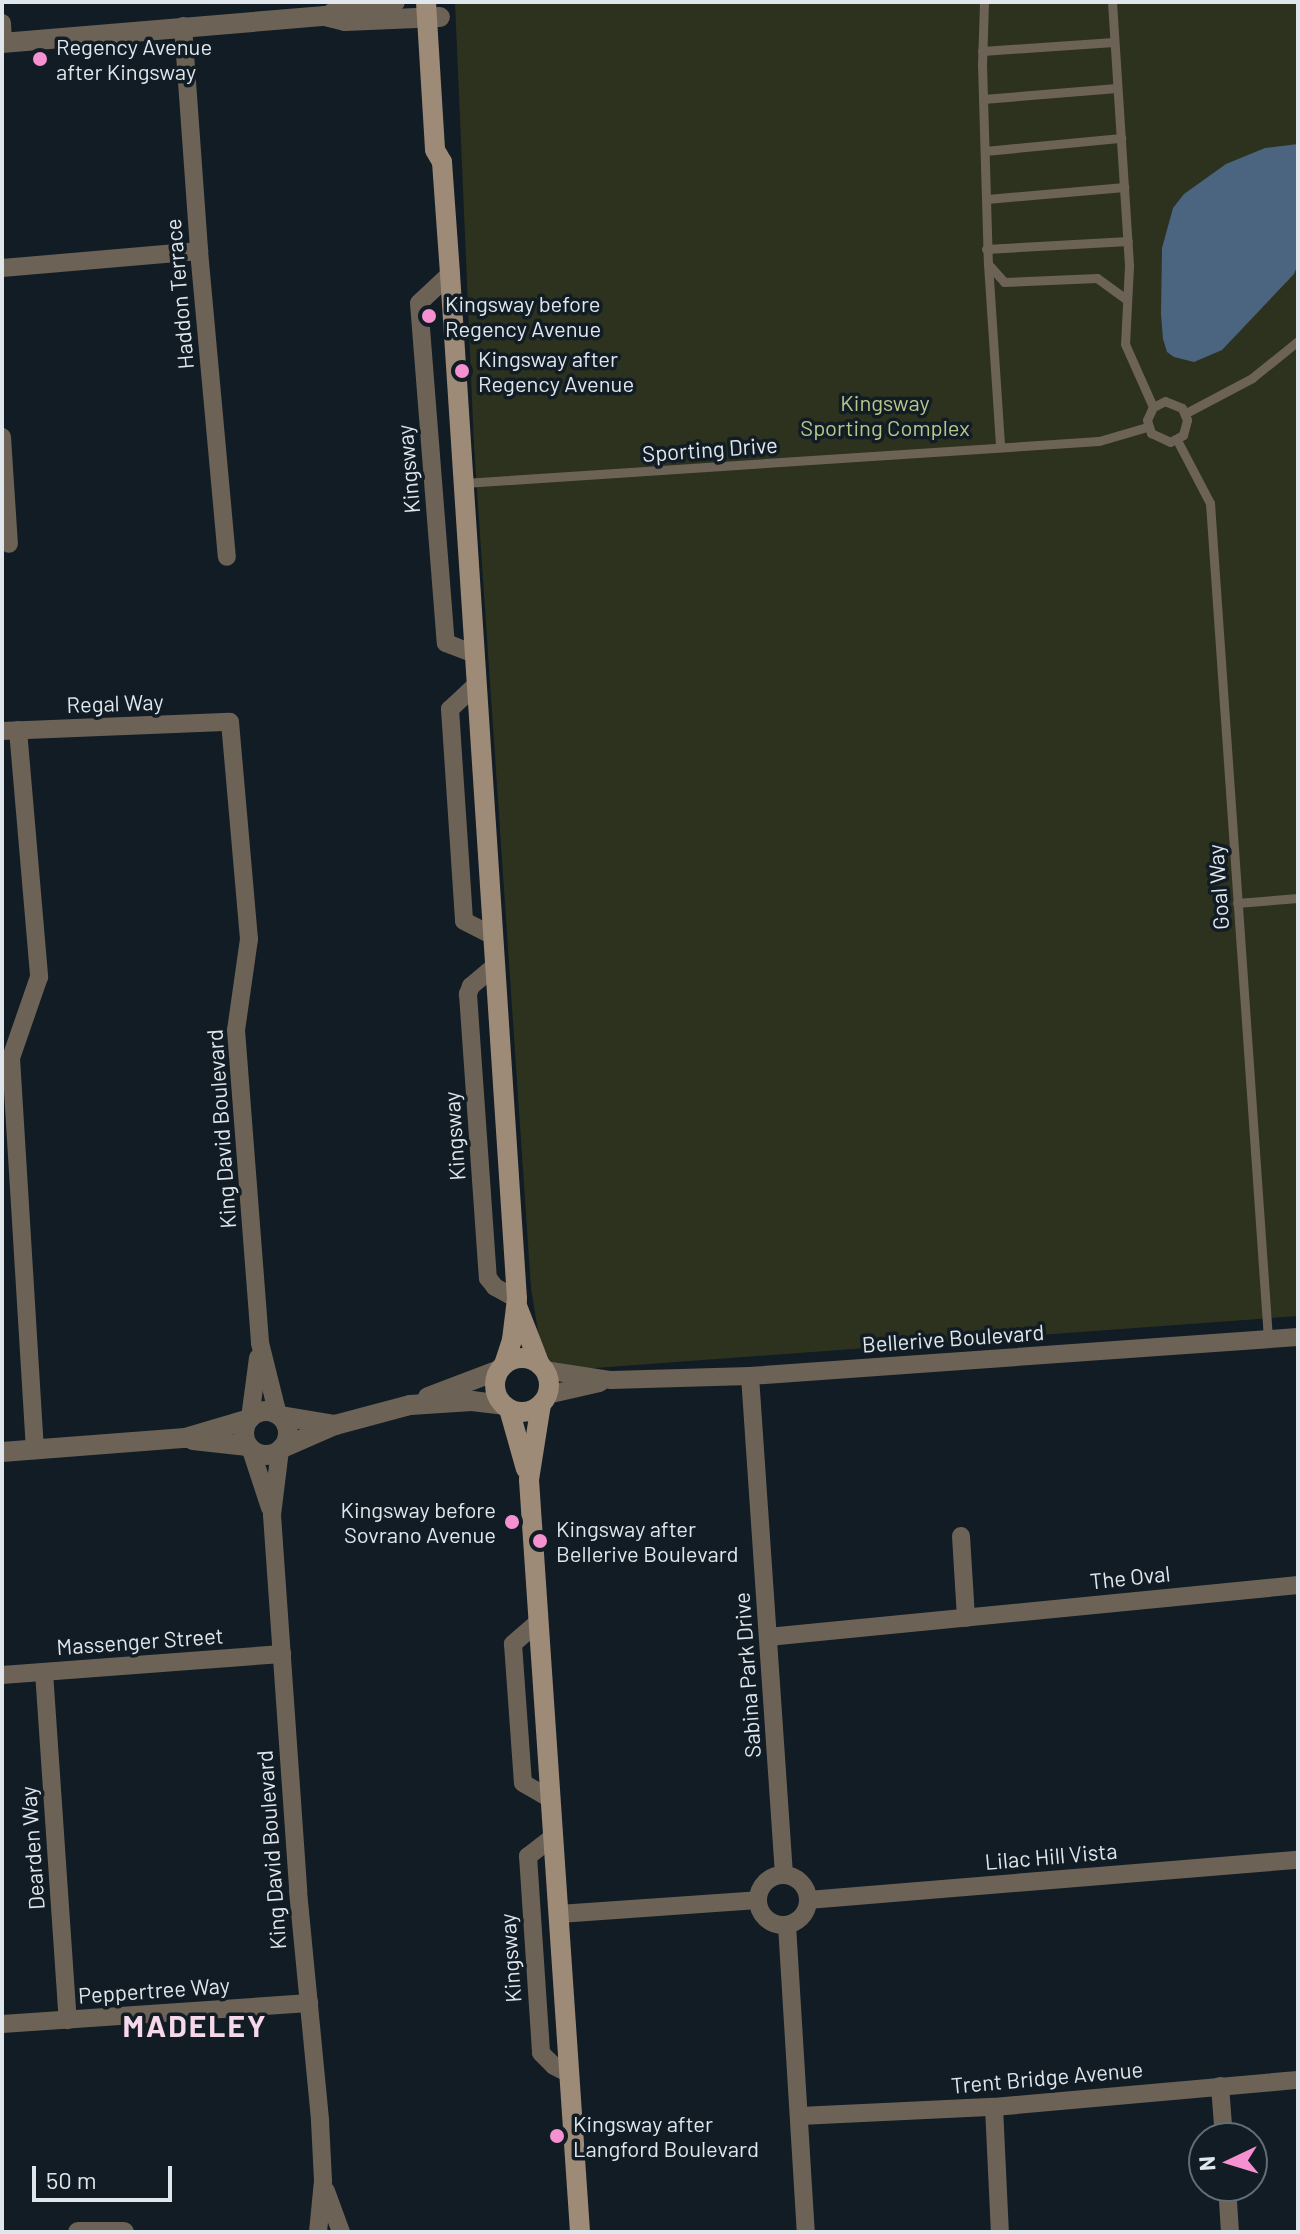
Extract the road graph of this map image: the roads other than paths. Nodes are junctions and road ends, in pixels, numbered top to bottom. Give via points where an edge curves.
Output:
1 (395, 2) edge
2 (984, 2) edge
3 (1112, 2) edge
4 (433, 10) edge
5 (325, 16) junction
6 (2, 23) edge
7 (183, 26) junction
8 (1114, 42) junction
9 (2, 43) edge
10 (982, 51) junction
11 (1117, 88) junction
12 (983, 99) junction
13 (1121, 138) junction
14 (985, 151) junction
15 (1124, 187) junction
16 (987, 199) junction
17 (1128, 241) junction
18 (986, 249) junction
19 (199, 251) junction
20 (988, 264) junction
21 (2, 268) edge
22 (450, 274) junction
23 (1127, 300) junction
24 (1298, 341) edge
25 (1153, 407) junction
26 (1186, 413) junction
27 (1147, 427) junction
28 (2, 437) edge
29 (1177, 440) junction
30 (1000, 447) junction
31 (464, 483) junction
32 (9, 544) dead end
33 (227, 557) dead end
34 (475, 654) junction
35 (477, 684) junction
36 (230, 722) joint
37 (10, 730) edge
38 (1298, 898) edge
39 (1237, 903) junction
40 (493, 936) junction
41 (495, 966) junction
42 (517, 1302) junction
43 (1298, 1337) edge
44 (1268, 1339) junction
45 (260, 1343) junction
46 (502, 1367) junction
47 (542, 1368) junction
48 (750, 1376) junction
49 (611, 1380) junction
50 (544, 1400) junction
51 (410, 1405) junction
52 (506, 1407) junction
53 (280, 1415) junction
54 (249, 1418) junction
55 (335, 1425) junction
56 (185, 1438) junction
57 (249, 1446) junction
58 (281, 1449) junction
59 (35, 1450) junction
60 (2, 1452) edge
61 (529, 1480) junction
62 (272, 1515) junction
63 (961, 1536) dead end
64 (1298, 1585) edge
65 (966, 1618) junction
66 (768, 1637) junction
67 (282, 1654) junction
68 (44, 1672) junction
69 (2, 1675) edge
70 (554, 1836) junction
71 (1298, 1860) edge
72 (784, 1875) junction
73 (758, 1900) junction
74 (808, 1900) junction
75 (559, 1914) junction
76 (787, 1925) junction
77 (309, 2003) junction
78 (68, 2020) junction
79 (2, 2024) edge
80 (570, 2074) junction
81 (1298, 2080) edge
82 (1220, 2086) junction
83 (994, 2107) junction
84 (800, 2116) junction
85 (1223, 2122) edge
86 (323, 2181) junction
87 (1228, 2202) edge
88 (78, 2232) edge
89 (124, 2232) edge
90 (318, 2232) edge
91 (341, 2232) edge
92 (580, 2232) edge
93 (806, 2232) edge
94 (1000, 2232) edge
95 (1230, 2232) edge

1 - 5 street via 345,7
2 - 10 lane
3 - 8 lane
4 - 5 street via 345,21
4 - 22 main road, Kingsway via 435,150 442,162
5 - 7 street
6 - 9 street
7 - 9 street
7 - 19 street, Haddon Terrace
8 - 10 lane
8 - 11 lane
10 - 12 lane
11 - 12 lane
11 - 13 lane
12 - 14 lane
13 - 14 lane
13 - 15 lane
14 - 16 lane
15 - 16 lane
15 - 17 lane
16 - 18 lane
17 - 18 lane
17 - 23 lane
18 - 20 lane
19 - 21 street
19 - 33 street, Haddon Terrace
20 - 23 lane via 1004,282 1097,278
20 - 30 lane
22 - 31 main road, Kingsway
22 - 34 street, Kingsway via 419,303 446,643
23 - 25 lane via 1125,344
24 - 26 lane via 1252,378
25 - 26 lane via 1171,402
25 - 27 lane
26 - 29 lane via 1186,428
27 - 29 lane via 1156,439
27 - 30 lane, Sporting Drive via 1099,441
28 - 32 street
29 - 39 lane, Goal Way via 1210,503
30 - 31 lane, Sporting Drive
31 - 34 main road, Kingsway
34 - 35 main road, Kingsway
35 - 40 main road, Kingsway
35 - 40 street via 450,709 464,921
36 - 37 street, Regal Way
36 - 45 street, King David Boulevard via 249,939 236,1030
37 - 59 street via 39,977 11,1058
38 - 39 lane
39 - 44 lane, Goal Way
40 - 41 main road, Kingsway
41 - 42 main road, Kingsway
41 - 42 street, Kingsway via 468,994 488,1278
42 - 46 main road, Kingsway
42 - 47 main road, Kingsway
43 - 44 street, Bellerive Boulevard
44 - 48 street, Bellerive Boulevard
45 - 53 street, King David Boulevard
45 - 54 street, King David Boulevard
46 - 47 main road via 522,1358
46 - 51 street
46 - 52 main road, Kingsway via 495,1385
47 - 49 street, Bellerive Boulevard
47 - 50 main road, Kingsway via 549,1382
48 - 49 street, Bellerive Boulevard
48 - 66 street, Sabina Park Drive
49 - 50 street, Bellerive Boulevard
50 - 52 main road via 522,1412
50 - 61 main road, Kingsway
51 - 52 street via 472,1401
51 - 55 street
52 - 61 main road, Kingsway
53 - 54 street via 264,1411
53 - 55 street
53 - 58 street via 288,1431
54 - 56 street
54 - 57 street via 244,1430
55 - 58 street
56 - 57 street
56 - 59 street
57 - 58 street via 264,1455
57 - 62 street, King David Boulevard
58 - 62 street, King David Boulevard
59 - 60 street
61 - 70 main road, Kingsway
62 - 67 street, King David Boulevard
63 - 65 street
64 - 65 street, The Oval
65 - 66 street, The Oval
66 - 72 street, Sabina Park Drive
67 - 68 street, Massenger Street
67 - 77 street, King David Boulevard
68 - 69 street, Massenger Street
68 - 78 street, Dearden Way
70 - 75 main road, Kingsway
70 - 80 street, Kingsway via 528,1856 541,2053
71 - 74 street, Lilac Hill Vista
72 - 73 street via 764,1884
72 - 74 street via 800,1881
73 - 75 street
73 - 76 street via 770,1922
74 - 76 street via 802,1917
75 - 80 main road, Kingsway
76 - 84 street
77 - 78 street, Peppertree Way
77 - 86 street, King David Boulevard
78 - 79 street, Peppertree Way
80 - 92 main road, Kingsway
81 - 82 street, Trent Bridge Avenue
82 - 83 street, Trent Bridge Avenue
82 - 85 street
83 - 84 street, Trent Bridge Avenue
83 - 94 street
84 - 93 street
86 - 90 street, King David Boulevard
86 - 91 street, King David Boulevard
87 - 95 street
88 - 89 street

